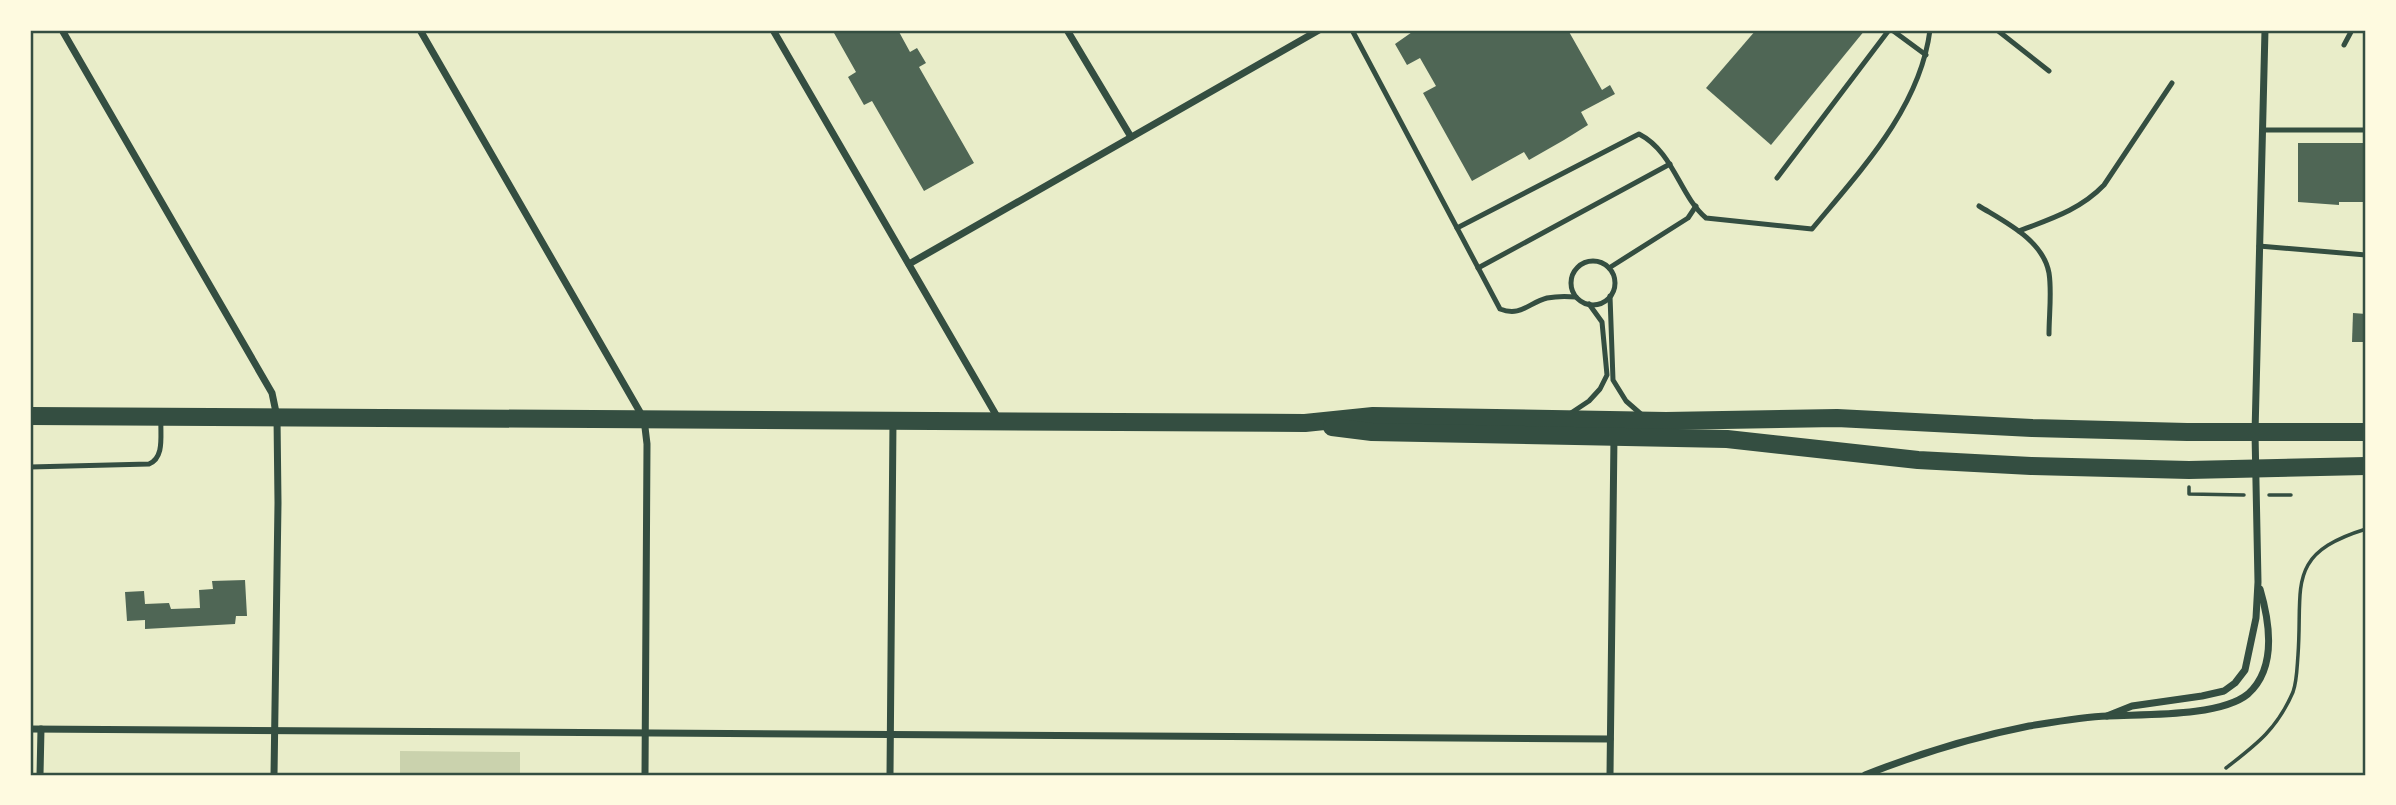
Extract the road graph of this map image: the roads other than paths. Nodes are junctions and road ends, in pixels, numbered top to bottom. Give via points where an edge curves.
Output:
1 (62, 30) edge
2 (420, 30) edge
3 (773, 30) edge
4 (1067, 30) edge
5 (1319, 30) edge
6 (1352, 30) edge
7 (1891, 30) edge
8 (1930, 30) edge
9 (1997, 30) edge
10 (2265, 30) edge
11 (2352, 30) edge
12 (2344, 46) dead end
13 (1926, 55) junction
14 (2049, 71) dead end
15 (2172, 83) dead end
16 (2262, 130) junction
17 (2366, 130) edge
18 (1131, 137) junction
19 (1670, 164) junction
20 (1777, 178) dead end
21 (1696, 206) junction
22 (1979, 206) dead end
23 (1457, 228) junction
24 (2018, 231) junction
25 (2259, 246) junction
26 (2366, 255) edge
27 (909, 264) junction
28 (1478, 268) junction
29 (1609, 268) junction
30 (1610, 296) junction
31 (1576, 297) junction
32 (1589, 304) junction
33 (2049, 334) dead end
34 (30, 416) edge
35 (161, 416) junction
36 (277, 417) junction
37 (644, 419) junction
38 (1547, 419) junction
39 (893, 421) junction
40 (1000, 421) junction
41 (1651, 421) junction
42 (1305, 423) junction
43 (2366, 432) edge
44 (2255, 433) junction
45 (1614, 436) junction
46 (2366, 466) edge
47 (30, 467) edge
48 (2255, 470) junction
49 (2258, 582) junction
50 (2107, 716) junction
51 (30, 729) edge
52 (41, 729) junction
53 (275, 731) junction
54 (646, 733) junction
55 (891, 735) junction
56 (1610, 739) junction
57 (40, 775) edge
58 (274, 775) edge
59 (645, 775) edge
60 (890, 775) edge
61 (1609, 775) edge
62 (1866, 775) edge

1 - 36 street via 268,387
2 - 37 street
3 - 27 street
4 - 18 street
5 - 18 street
6 - 23 lane
7 - 13 lane
7 - 20 lane
8 - 13 lane
9 - 14 lane
10 - 16 street
11 - 12 lane
13 - 21 lane via 1917,83 1887,135 1812,229 1706,218
15 - 24 lane via 2091,199
16 - 17 lane
16 - 25 street
18 - 27 street
19 - 21 lane
19 - 23 lane via 1650,139 1639,134
19 - 28 lane
21 - 29 lane via 1688,218
22 - 24 lane
23 - 28 lane
24 - 33 lane via 2039,252 2049,274
25 - 26 lane
25 - 44 street
27 - 40 street
28 - 31 lane via 1500,309 1510,313 1545,298
29 - 30 lane via 1615,282
29 - 31 lane via 1588,261 1576,268 1571,283
30 - 32 lane
30 - 41 lane via 1615,385 1626,401
31 - 32 lane
32 - 38 lane via 1602,322 1607,375 1600,389 1577,410
34 - 35 main road
35 - 36 main road
35 - 47 lane via 160,454 149,464
36 - 37 main road
36 - 53 street
37 - 39 main road
37 - 54 street
38 - 41 main road
38 - 42 main road via 1373,415
39 - 40 main road
39 - 55 street
40 - 42 main road
41 - 44 main road via 1837,418
42 - 45 main road via 1372,432
43 - 44 main road
44 - 48 street
45 - 48 main road via 1749,440 1943,462
45 - 56 street
46 - 48 main road
48 - 49 street
49 - 50 street via 2245,670 2235,683 2224,691 2132,706
49 - 50 street via 2268,617 2267,656 2265,671 2249,692 2217,708
50 - 62 street via 1992,734
51 - 52 street
52 - 53 street
52 - 57 street
53 - 54 street
53 - 58 street
54 - 55 street
54 - 59 street
55 - 56 street
55 - 60 street
56 - 61 street

